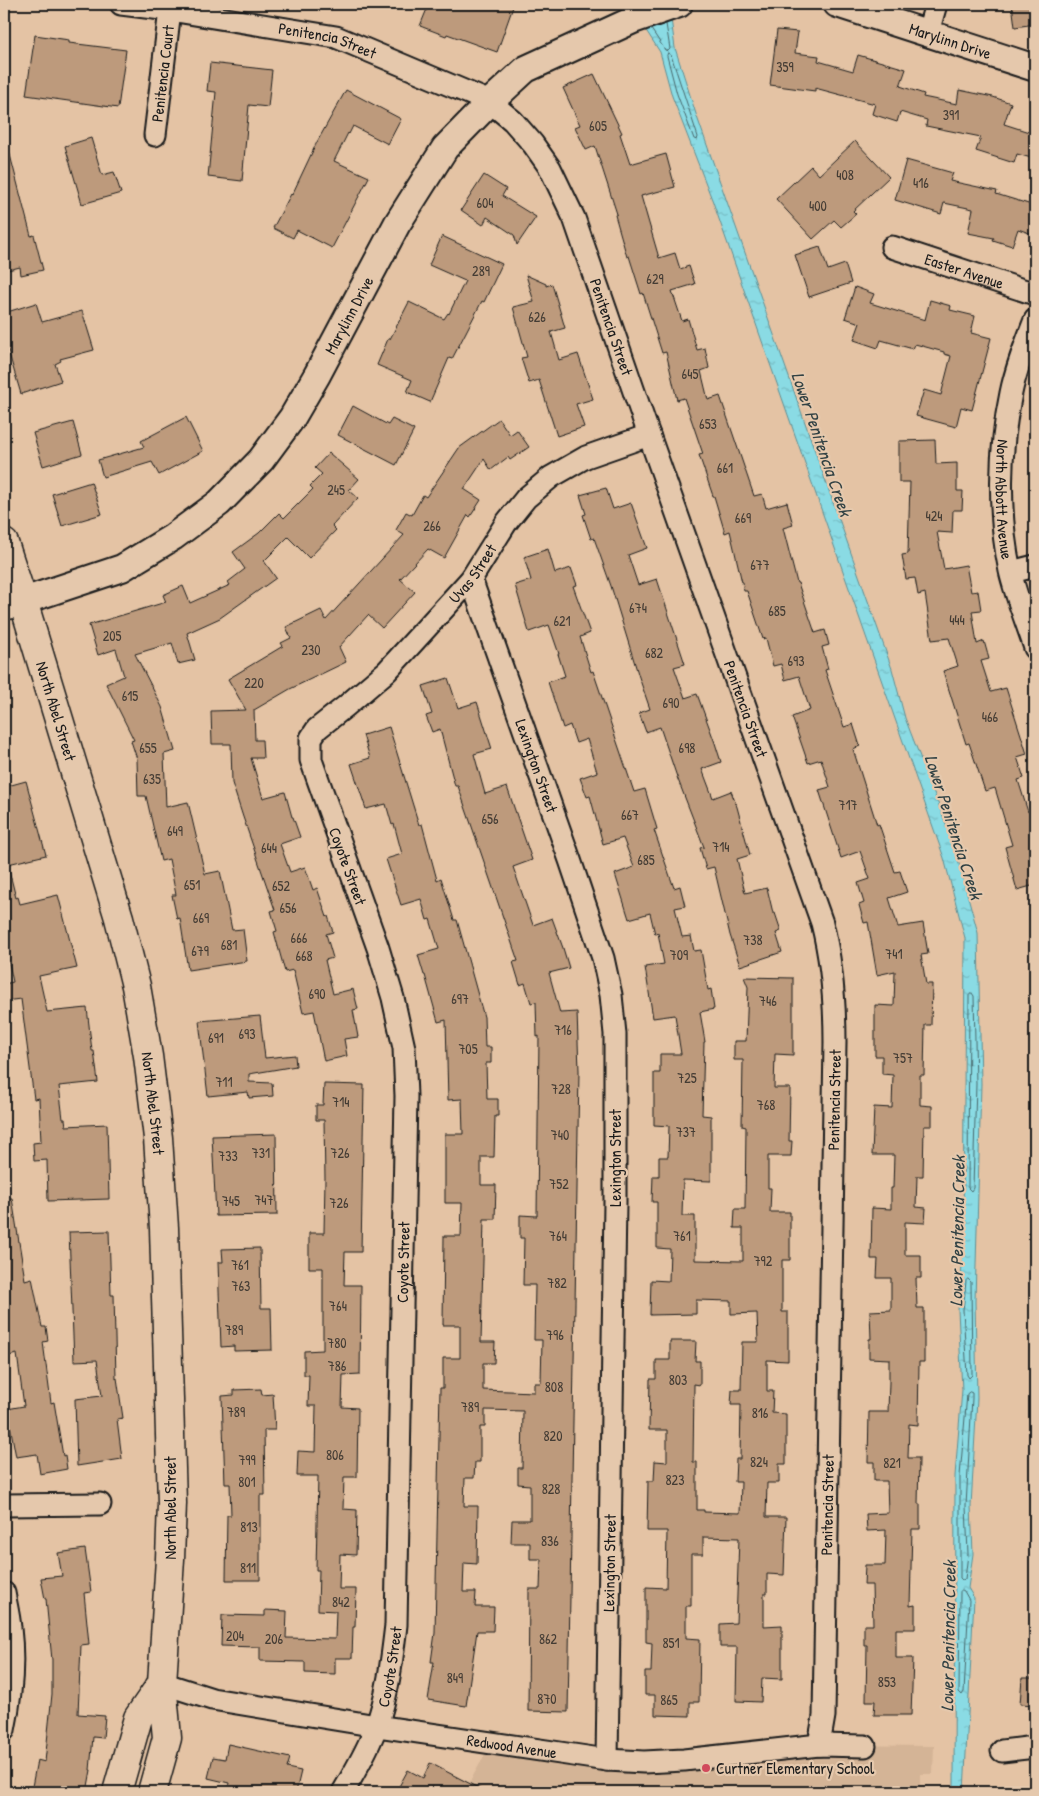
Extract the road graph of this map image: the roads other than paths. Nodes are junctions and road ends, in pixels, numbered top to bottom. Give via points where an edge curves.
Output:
1 (121, 4) edge
2 (676, 4) edge
3 (837, 4) edge
4 (936, 4) edge
5 (170, 10) junction
6 (928, 32) junction
7 (1035, 68) edge
8 (490, 102) junction
9 (155, 135) dead end
10 (892, 247) dead end
11 (1035, 294) edge
12 (1035, 320) edge
13 (648, 435) junction
14 (4, 543) edge
15 (1035, 566) edge
16 (1010, 572) junction
17 (471, 578) junction
18 (13, 604) edge
19 (1035, 648) edge
20 (311, 738) joint
21 (100, 1504) dead end
22 (4, 1505) edge
23 (4, 1593) edge
24 (162, 1683) junction
25 (377, 1726) junction
26 (4, 1730) edge
27 (819, 1745) junction
28 (865, 1746) dead end
29 (1035, 1747) edge
30 (1002, 1752) dead end
31 (606, 1760) junction
32 (117, 1792) edge
33 (152, 1792) edge
34 (343, 1792) edge

1 - 5 street, Penitencia Street
2 - 8 street, Marylinn Drive via 526,69
3 - 6 street, Marylinn Drive
4 - 6 street
5 - 8 street, Penitencia Street via 336,37
5 - 9 street, Penitencia Court
6 - 7 street, Marylinn Drive
8 - 13 street, Penitencia Street via 513,120 533,144 563,193
8 - 18 street, Marylinn Drive via 445,148 398,224 292,418 261,460 219,503 173,537 122,568
10 - 11 street, Easter Avenue
12 - 16 street, North Abbott Avenue via 1011,392 1004,449 1002,506
13 - 17 street, Uvas Street via 586,458 545,482 526,498 506,523
13 - 27 street, Penitencia Street via 819,914 830,956 835,1052 824,1716
14 - 18 main road, North Abel Street
15 - 16 street
16 - 19 street, North Abbott Avenue
17 - 20 street, Uvas Street via 387,671 317,728
17 - 31 street, Lexington Street via 603,958 612,1005 615,1034 615,1202
18 - 24 main road, North Abel Street via 120,918 148,1056 164,1228 172,1503
20 - 25 street, Coyote Street via 310,760 378,948 404,1048 406,1096 396,1625 388,1682
21 - 22 street
23 - 26 street via 10,1629 11,1673
24 - 25 street, Redwood Avenue via 212,1699
24 - 32 main road via 138,1718
24 - 33 main road, North Abel Street via 167,1738
25 - 31 street, Redwood Avenue
25 - 34 street, Coyote Street
27 - 28 street, Redwood Avenue
27 - 31 street, Redwood Avenue via 684,1760
29 - 30 street

